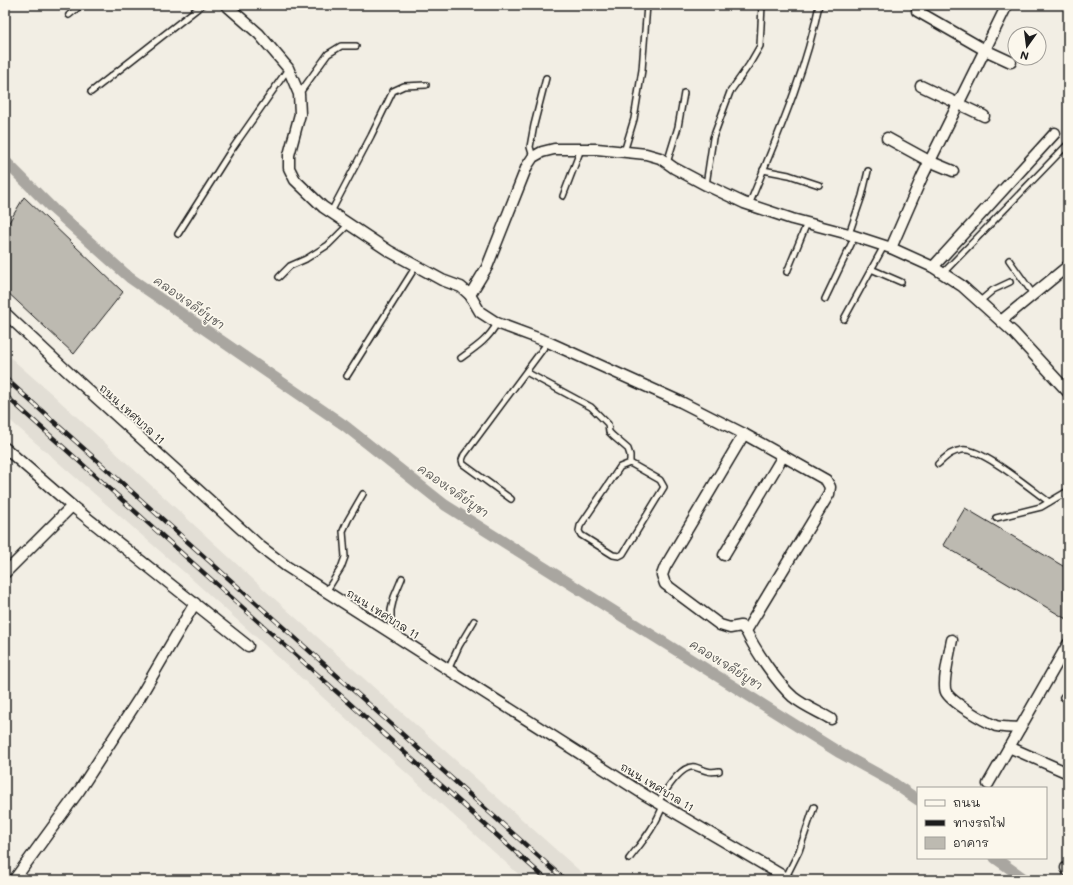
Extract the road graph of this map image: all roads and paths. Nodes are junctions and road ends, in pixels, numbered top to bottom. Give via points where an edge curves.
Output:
1 (81, 5) edge
2 (202, 5) edge
3 (226, 5) edge
4 (647, 5) edge
5 (762, 5) edge
6 (819, 5) edge
7 (1006, 5) edge
8 (917, 11) dead end
9 (69, 15) dead end
10 (356, 46) dead end
11 (984, 50) junction
12 (1007, 60) edge
13 (288, 68) junction
14 (546, 78) dead end
15 (426, 85) dead end
16 (921, 86) dead end
17 (91, 92) dead end
18 (684, 93) dead end
19 (299, 94) junction
20 (958, 103) junction
21 (984, 116) dead end
22 (1055, 133) dead end
23 (887, 138) dead end
24 (1068, 144) edge
25 (581, 149) junction
26 (624, 152) junction
27 (533, 157) junction
28 (930, 161) junction
29 (667, 163) junction
30 (763, 170) junction
31 (868, 171) dead end
32 (954, 171) dead end
33 (706, 185) junction
34 (819, 185) dead end
35 (563, 196) dead end
36 (749, 205) junction
37 (331, 212) junction
38 (807, 222) junction
39 (349, 224) junction
40 (178, 234) dead end
41 (852, 235) junction
42 (887, 247) junction
43 (1009, 260) dead end
44 (416, 266) junction
45 (1068, 266) edge
46 (934, 267) junction
47 (871, 269) junction
48 (787, 272) dead end
49 (943, 273) junction
50 (278, 277) dead end
51 (901, 282) dead end
52 (1010, 282) dead end
53 (1033, 294) junction
54 (470, 295) junction
55 (825, 299) dead end
56 (979, 302) junction
57 (5, 313) edge
58 (844, 319) dead end
59 (1001, 321) junction
60 (497, 323) junction
61 (548, 342) junction
62 (461, 358) dead end
63 (526, 372) junction
64 (347, 376) dead end
65 (1068, 392) edge
66 (744, 434) junction
67 (5, 448) edge
68 (783, 456) junction
69 (630, 463) junction
70 (938, 464) dead end
71 (1068, 491) edge
72 (363, 494) dead end
73 (511, 499) dead end
74 (1049, 502) junction
75 (72, 506) junction
76 (996, 518) dead end
77 (724, 555) dead end
78 (5, 573) edge
79 (402, 578) dead end
80 (326, 592) junction
81 (195, 603) junction
82 (474, 621) dead end
83 (746, 631) junction
84 (391, 633) junction
85 (952, 640) dead end
86 (1068, 644) edge
87 (248, 646) dead end
88 (448, 670) junction
89 (831, 719) dead end
90 (1020, 728) junction
91 (1009, 747) junction
92 (719, 771) dead end
93 (1068, 773) edge
94 (988, 784) dead end
95 (660, 803) junction
96 (814, 807) dead end
97 (628, 859) dead end
98 (788, 879) edge
99 (14, 880) edge

1 - 9 lane
2 - 17 lane
3 - 13 street via 259,34
4 - 26 lane via 642,70 634,119
5 - 33 lane via 760,46 730,92 713,138
6 - 30 lane via 800,79
7 - 11 street
8 - 11 street
10 - 19 lane via 340,46 328,54
11 - 12 street
11 - 20 street
13 - 19 street
13 - 40 lane
14 - 27 lane via 530,147
15 - 37 lane via 404,86 393,91
16 - 20 street
18 - 29 lane via 678,127
19 - 37 street via 300,114 289,154 289,168 296,180
20 - 21 street
20 - 28 street
22 - 46 street
23 - 28 street
24 - 49 lane
25 - 26 street
25 - 27 street via 554,149
25 - 35 lane
26 - 29 street via 646,154
27 - 54 street via 527,166 487,267
28 - 32 street
28 - 42 street
29 - 33 street
30 - 34 lane
30 - 36 lane
31 - 41 lane
33 - 36 street
36 - 38 street
37 - 39 street
38 - 41 street
38 - 48 lane
39 - 44 street
39 - 50 lane via 328,245 290,266
41 - 42 street
41 - 55 lane
42 - 46 street
42 - 47 lane
43 - 53 lane
44 - 54 street via 461,287
44 - 64 lane
45 - 53 street
46 - 49 street
47 - 51 lane
47 - 58 lane
49 - 56 street
52 - 56 lane via 993,290
53 - 59 street
54 - 60 street via 480,312
56 - 59 street
57 - 80 street, ถนน เทศบาล 11 via 261,547
59 - 65 street
60 - 61 street
60 - 62 lane via 489,336
61 - 63 lane
61 - 66 street via 682,402
63 - 69 lane via 592,407 608,424 609,432 628,450
63 - 73 lane via 462,460 463,464
66 - 68 street
66 - 83 street via 662,575 664,584 720,626 741,626
67 - 75 street
68 - 77 street
68 - 83 street via 826,480 830,487 829,494
69 - 69 lane via 620,467 579,531 581,535 613,555 619,556 623,554 664,487 660,480
70 - 74 lane via 949,454 972,450
71 - 74 lane
72 - 80 lane via 344,531 346,557
74 - 76 lane via 1041,507
75 - 78 street
75 - 81 street
79 - 84 lane via 391,610
80 - 84 street, ถนน เทศบาล 11
81 - 87 street
81 - 99 street via 140,697 83,784
82 - 88 lane
83 - 89 street via 751,642 794,699
84 - 88 street, ถนน เทศบาล 11
85 - 90 street via 945,691 952,699 988,722 997,726
86 - 90 street
88 - 95 street, ถนน เทศบาล 11
90 - 91 street
91 - 93 street
91 - 94 street
92 - 95 lane via 711,773 688,767 679,773
95 - 97 lane via 659,817
95 - 98 street, ถนน เทศบาล 11
96 - 98 lane

